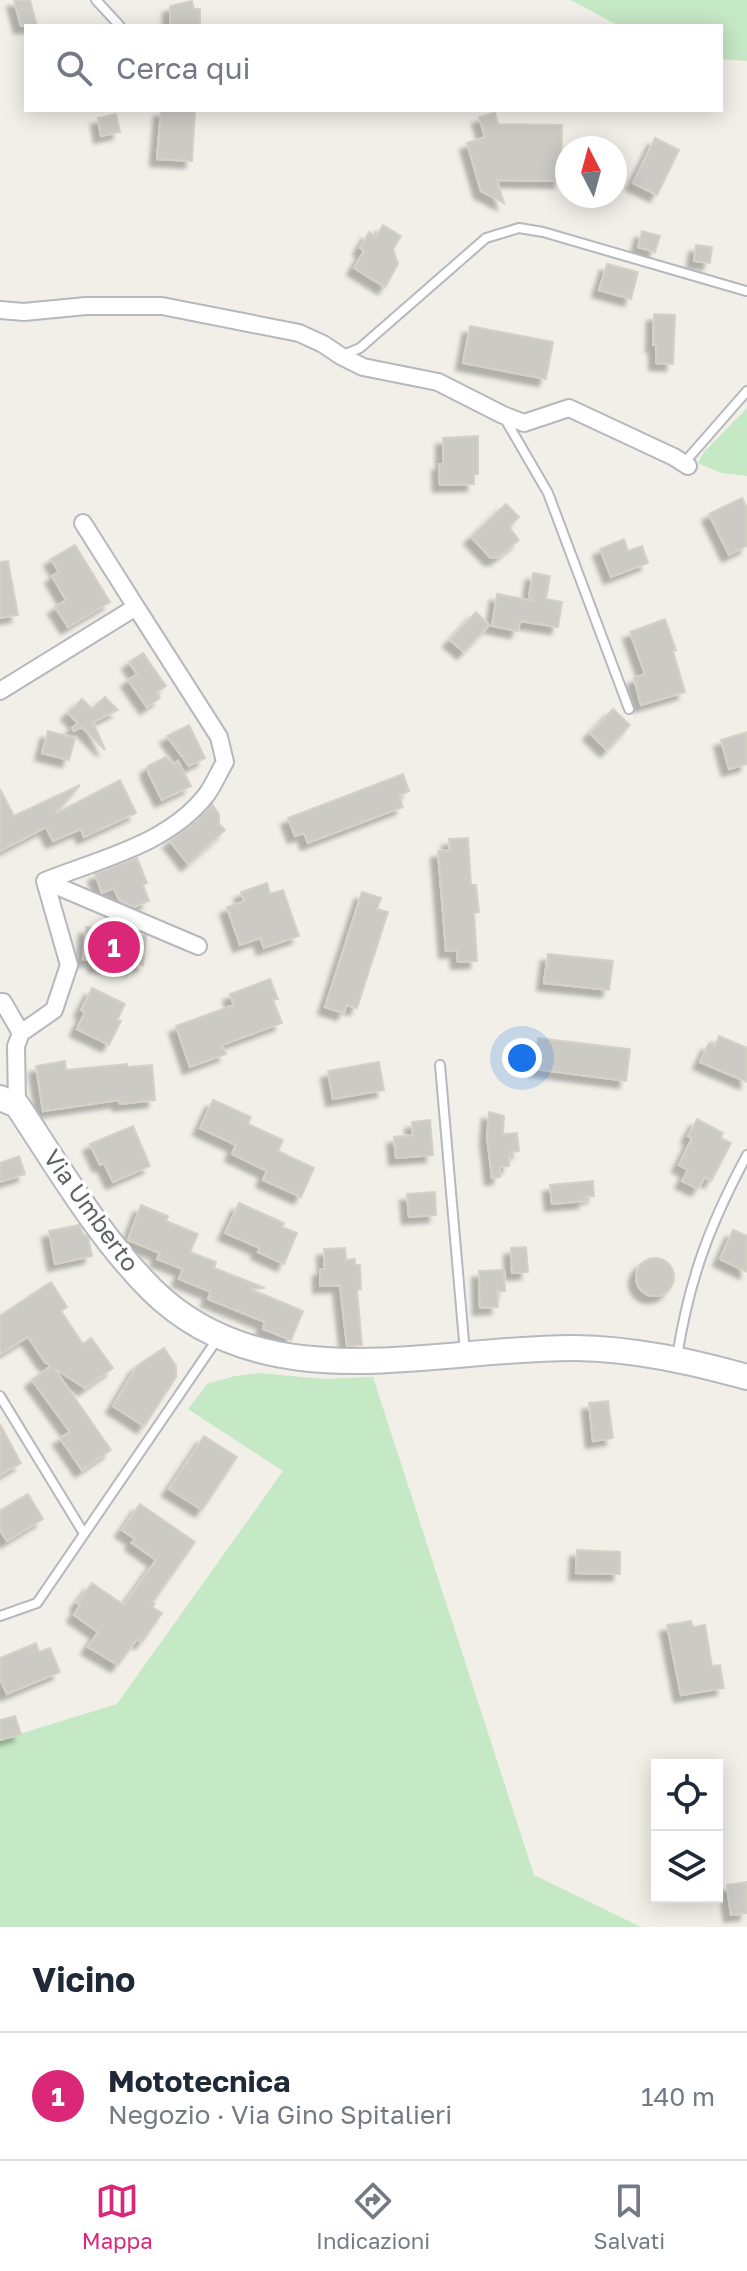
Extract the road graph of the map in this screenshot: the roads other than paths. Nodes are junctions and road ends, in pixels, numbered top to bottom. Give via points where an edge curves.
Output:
1 (96, 0) edge
2 (118, 24) edge
3 (746, 291) edge
4 (0, 310) edge
5 (341, 356) junction
6 (747, 391) edge
7 (503, 415) junction
8 (686, 465) joint
9 (83, 523) dead end
10 (136, 607) junction
11 (0, 691) edge
12 (629, 709) dead end
13 (45, 881) junction
14 (198, 946) dead end
15 (0, 1002) edge
16 (21, 1033) junction
17 (440, 1065) dead end
18 (8, 1101) edge
19 (747, 1155) edge
20 (219, 1337) junction
21 (465, 1353) junction
22 (677, 1358) junction
23 (747, 1377) edge
24 (0, 1396) edge
25 (83, 1532) junction
26 (0, 1616) edge

1 - 2 lane
3 - 5 lane via 519,228 486,238 360,348
4 - 5 street via 162,306 299,333
5 - 7 street via 363,367 438,382
6 - 8 lane
7 - 8 street via 524,423 569,408
7 - 12 lane via 548,493
9 - 10 street
10 - 11 street
10 - 13 street via 219,737 225,762 206,794 157,837
13 - 14 street
13 - 16 street via 69,965 54,1010
15 - 16 street
16 - 18 street
17 - 21 lane
18 - 20 main road, Via Umberto via 109,1241 153,1291
19 - 22 lane via 704,1244
20 - 21 main road, Via Umberto via 307,1361
20 - 25 lane
21 - 22 main road, Via Umberto via 614,1349
22 - 23 main road, Via Umberto
24 - 25 lane
25 - 26 lane via 37,1603

